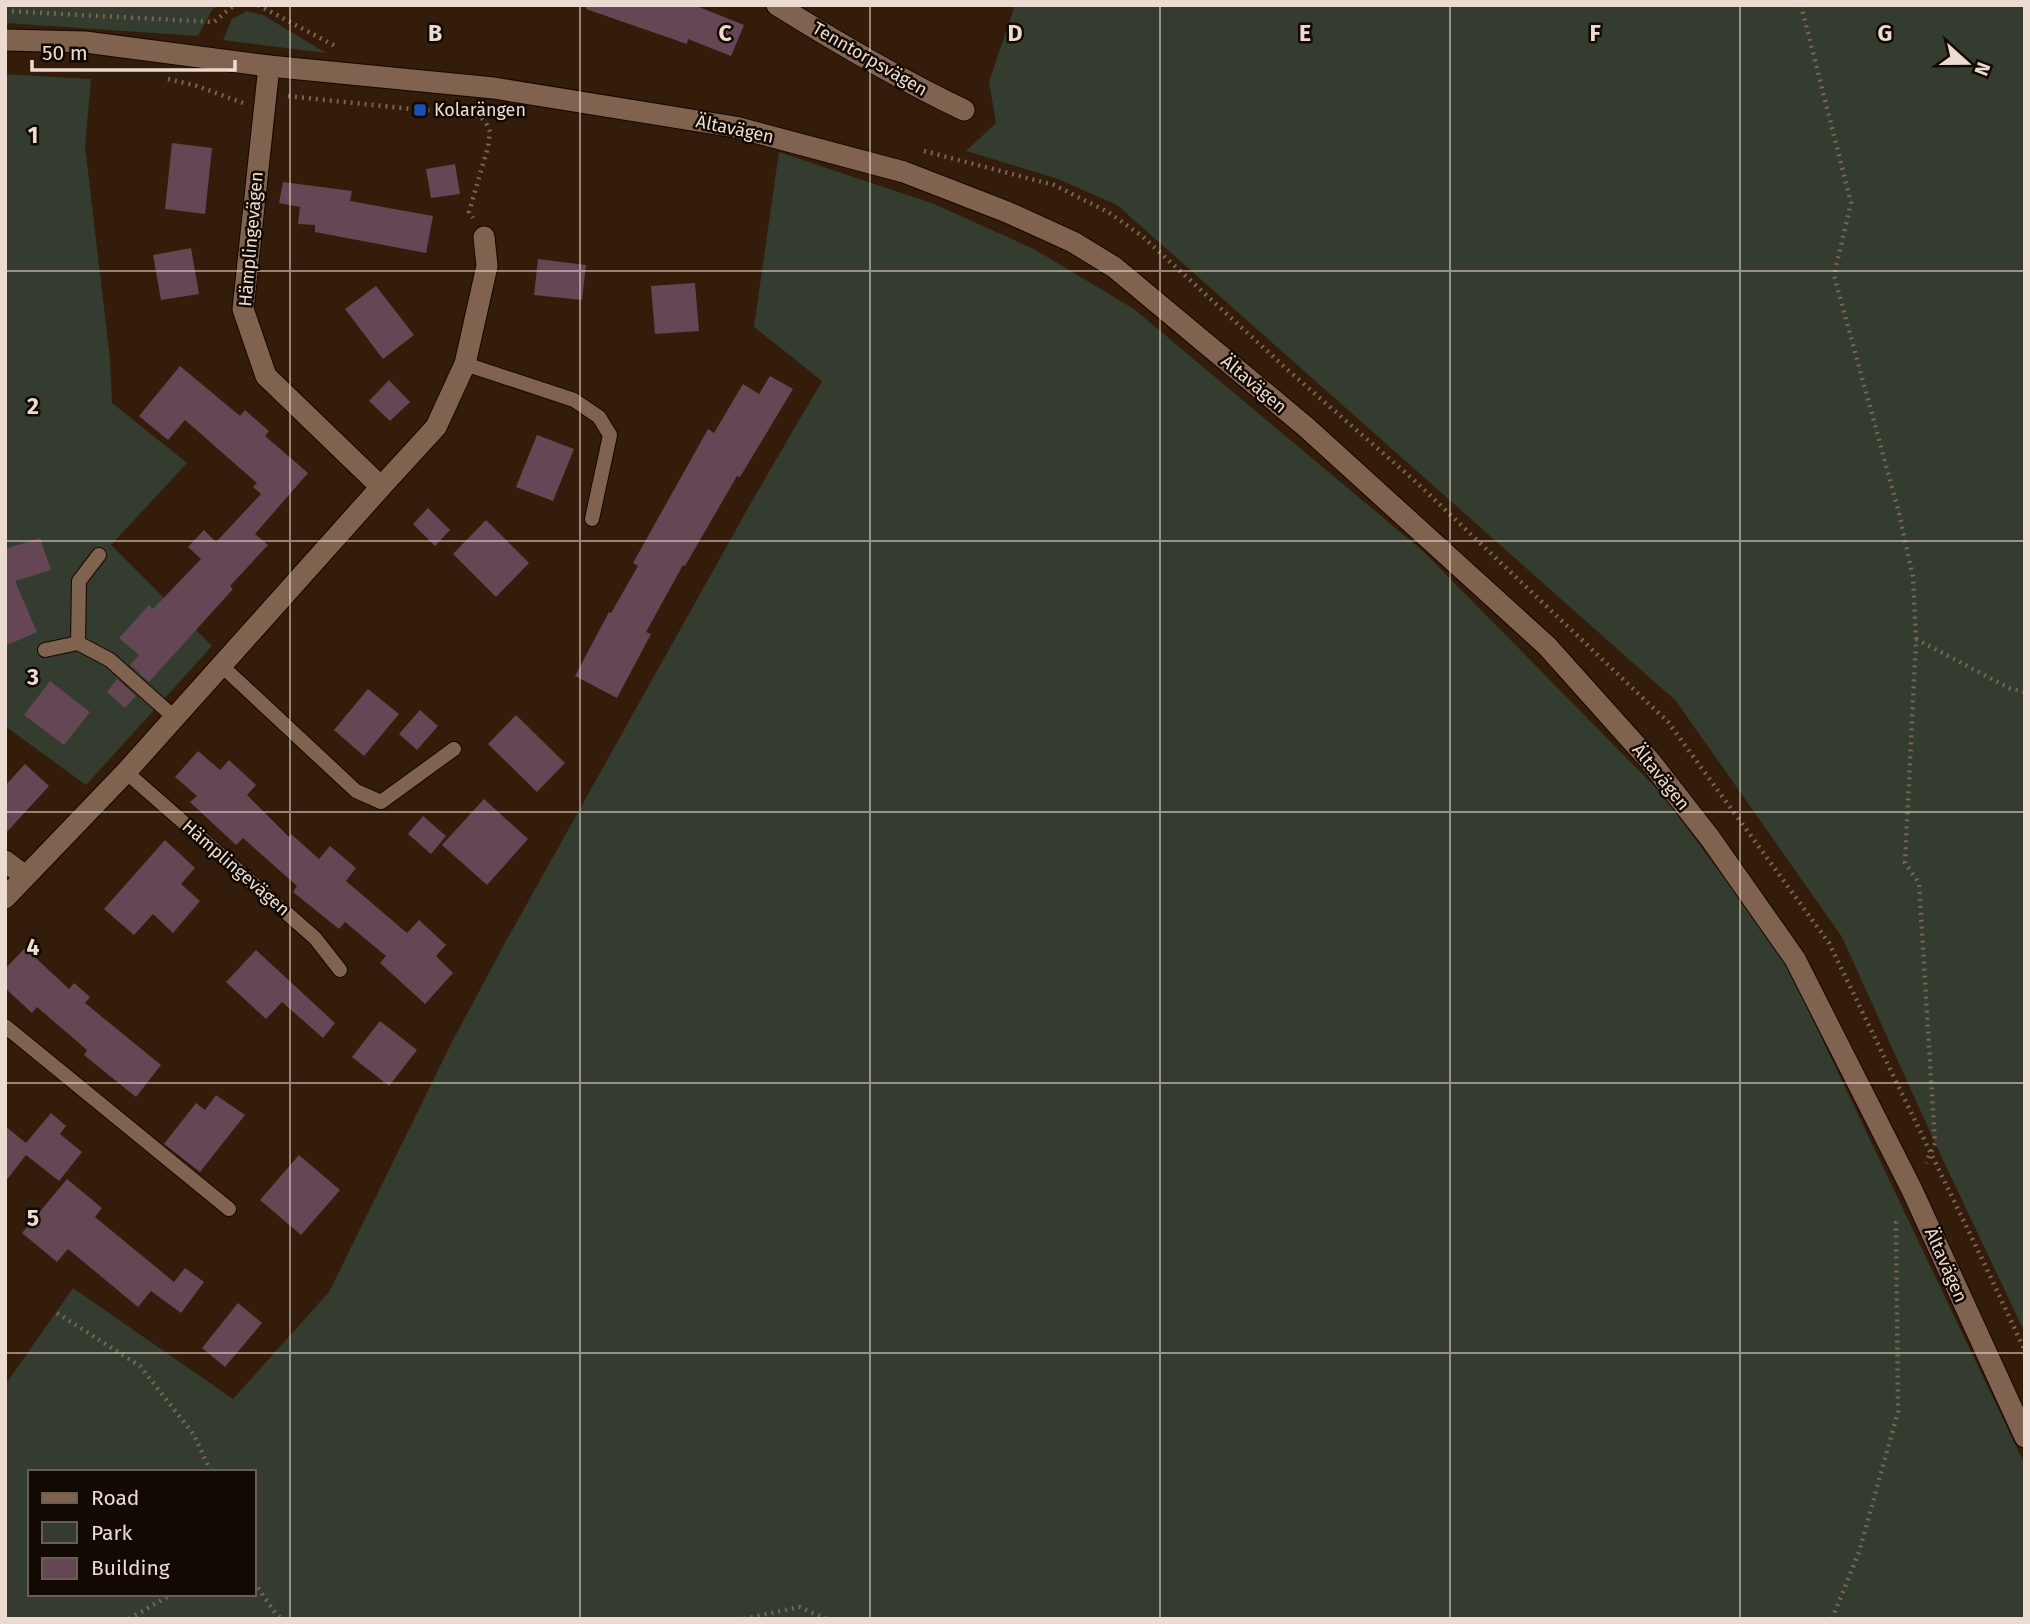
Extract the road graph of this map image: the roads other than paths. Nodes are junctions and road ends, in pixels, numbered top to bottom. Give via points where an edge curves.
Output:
1 (777, 5) edge
2 (5, 40) edge
3 (269, 66) junction
4 (964, 110) dead end
5 (485, 237) road end
6 (464, 363) junction
7 (381, 487) junction
8 (592, 519) dead end
9 (99, 555) dead end
10 (78, 643) junction
11 (45, 650) dead end
12 (222, 666) junction
13 (175, 718) junction
14 (454, 749) dead end
15 (126, 772) junction
16 (5, 861) edge
17 (25, 876) junction
18 (5, 898) edge
19 (340, 970) dead end
20 (5, 1026) edge
21 (229, 1209) dead end
22 (2025, 1437) edge

1 - 4 main road, Tenntorpsvägen
2 - 3 main road, Ältavägen via 85,42
3 - 7 main road, Hämplingevägen via 243,309 266,376
3 - 22 main road, Ältavägen via 494,88 735,127 904,172 1018,217 1114,267 1306,428 1546,646 1659,772 1795,959 1912,1190
5 - 6 main road via 487,266
6 - 7 main road via 436,427
6 - 8 lane via 573,400 599,417 610,435
7 - 12 main road
9 - 10 lane via 79,581
10 - 11 lane
10 - 13 lane via 110,660
12 - 13 main road
12 - 14 lane via 356,791 381,802
13 - 15 main road
15 - 17 main road
15 - 19 lane, Hämplingevägen via 315,937
16 - 17 main road
17 - 18 main road
20 - 21 lane

